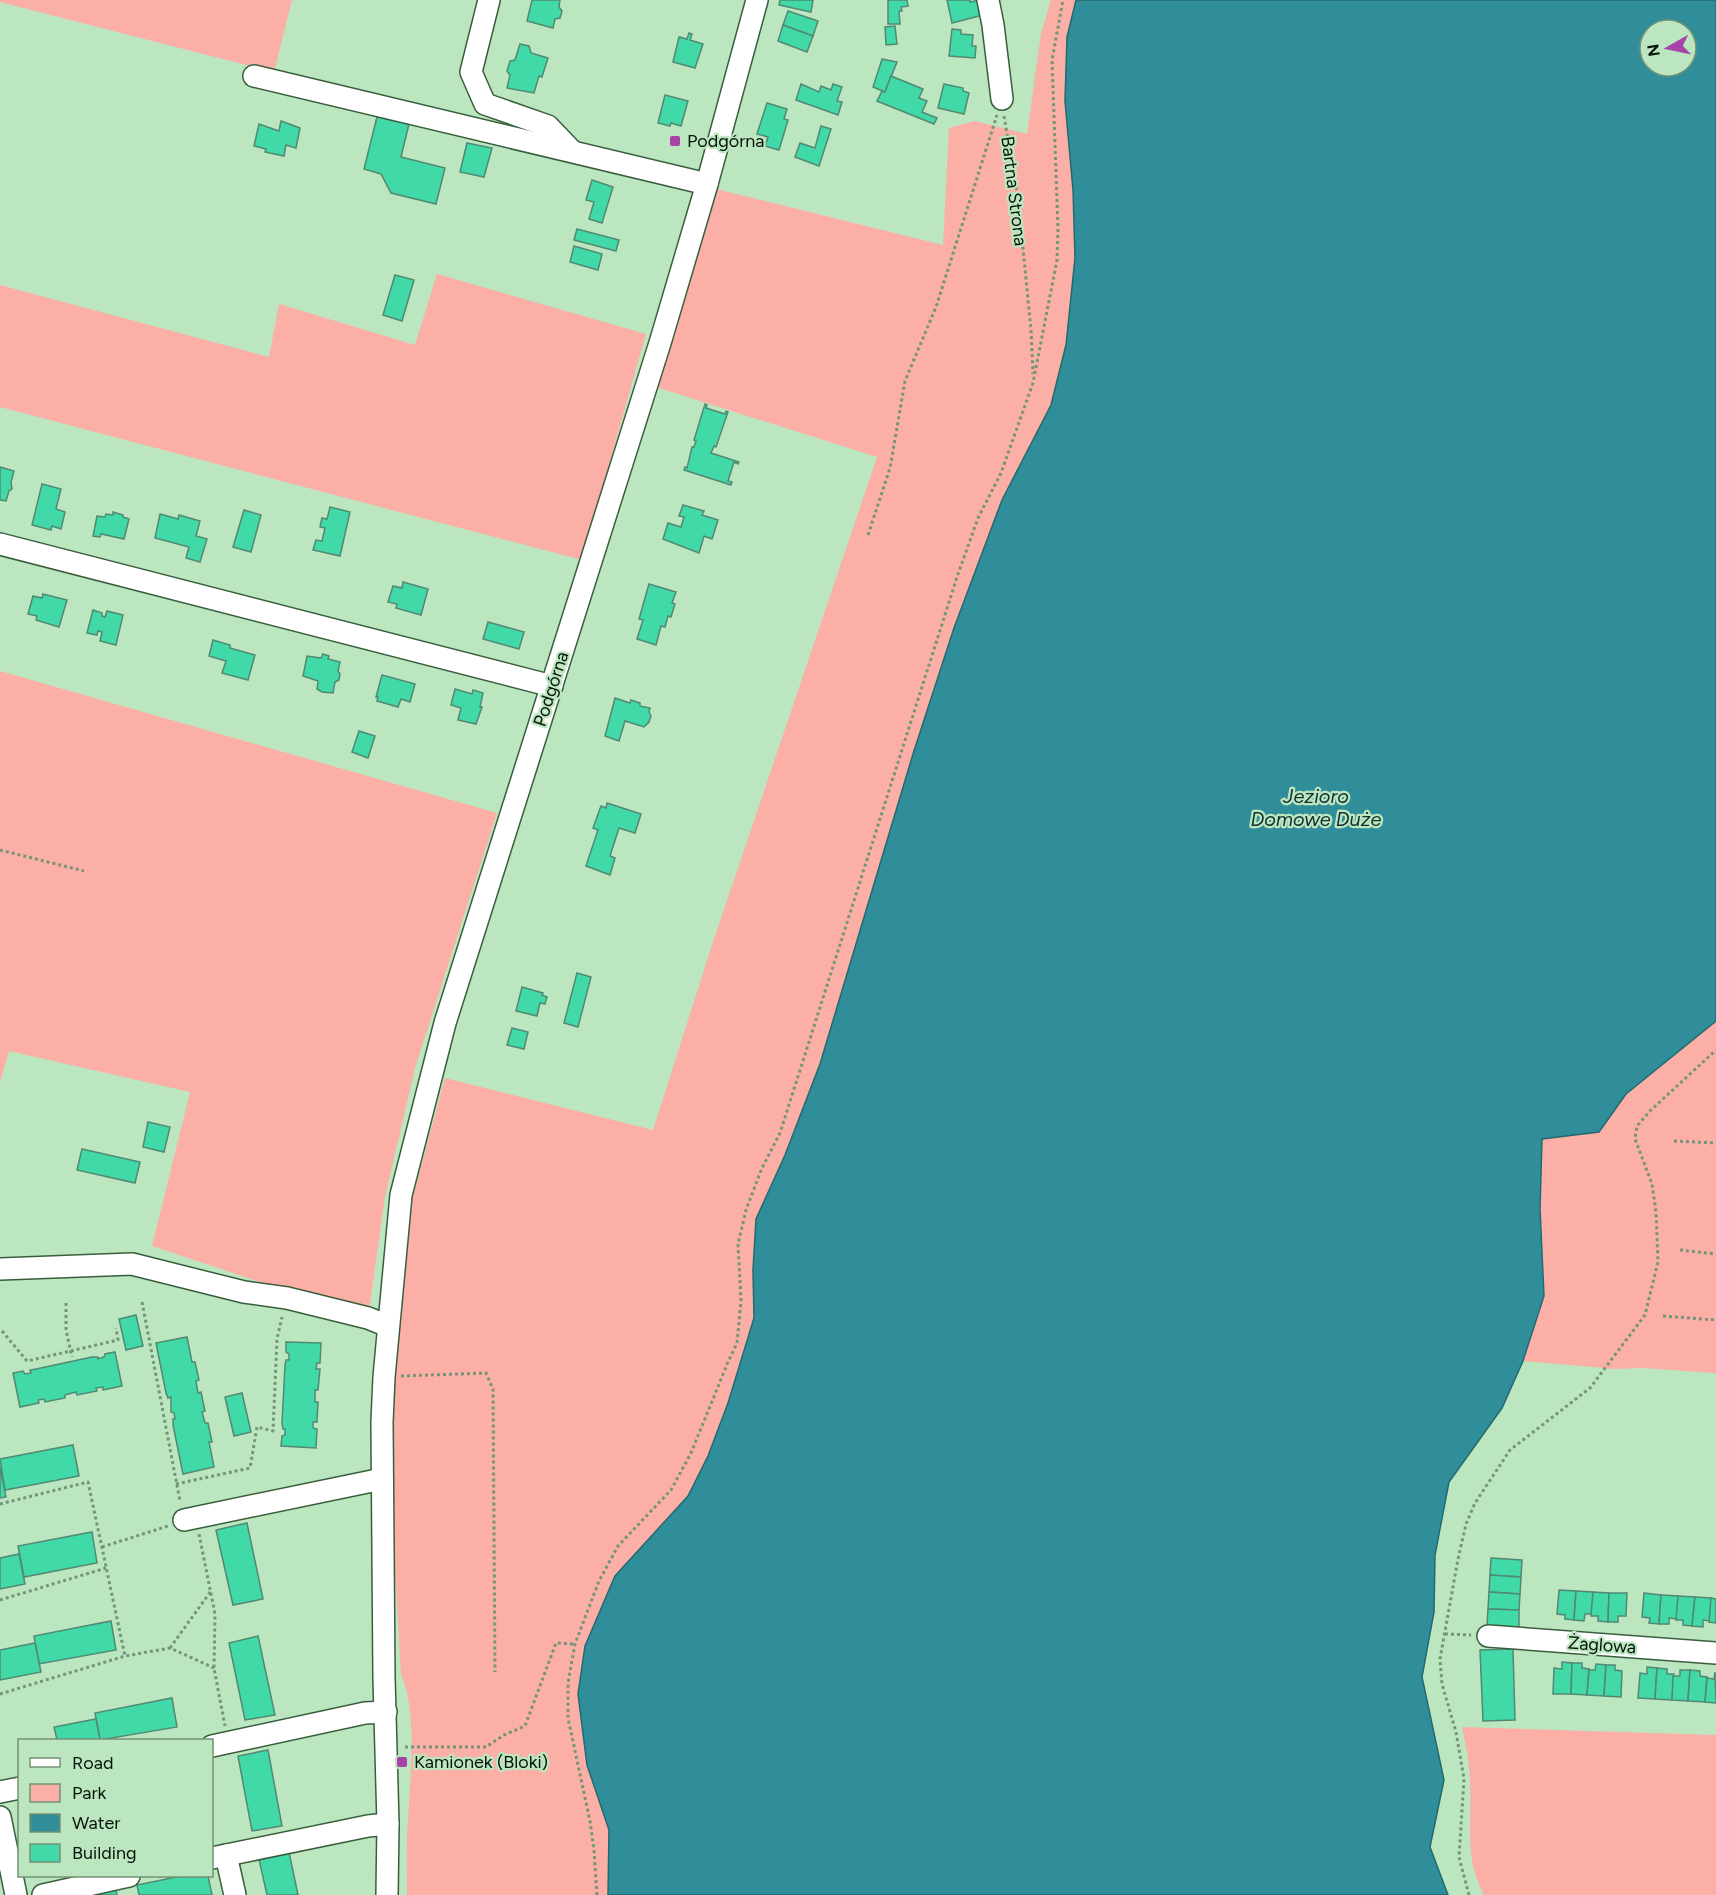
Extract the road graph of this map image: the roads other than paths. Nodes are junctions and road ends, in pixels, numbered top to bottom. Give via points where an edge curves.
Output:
1 (489, 0) edge
2 (757, 0) edge
3 (988, 0) edge
4 (254, 76) dead end
5 (1002, 99) road end
6 (573, 152) junction
7 (707, 183) junction
8 (0, 544) edge
9 (552, 686) junction
10 (0, 1269) edge
11 (388, 1326) junction
12 (382, 1479) junction
13 (190, 1519) road end
14 (1488, 1636) road end
15 (1716, 1653) edge
16 (386, 1712) junction
17 (220, 1744) edge
18 (18, 1788) edge
19 (0, 1792) edge
20 (0, 1817) edge
21 (388, 1824) junction
22 (219, 1856) edge
23 (127, 1882) edge
24 (16, 1895) edge
25 (43, 1895) edge
26 (235, 1895) edge
27 (387, 1895) edge

1 - 6 street via 471,72 485,104 548,126
2 - 7 street, Podgórna
3 - 5 street
4 - 6 street
6 - 7 street
7 - 9 street, Podgórna
8 - 9 street
9 - 11 street, Podgórna via 445,1023 401,1195
10 - 11 street via 132,1264 244,1292 287,1298
11 - 12 street, Podgórna
12 - 13 street
12 - 16 street, Podgórna
14 - 15 street, Żaglowa
16 - 17 street
16 - 21 street, Podgórna
18 - 19 street
20 - 24 street
21 - 22 street
21 - 27 street, Podgórna
22 - 26 street
23 - 25 street

